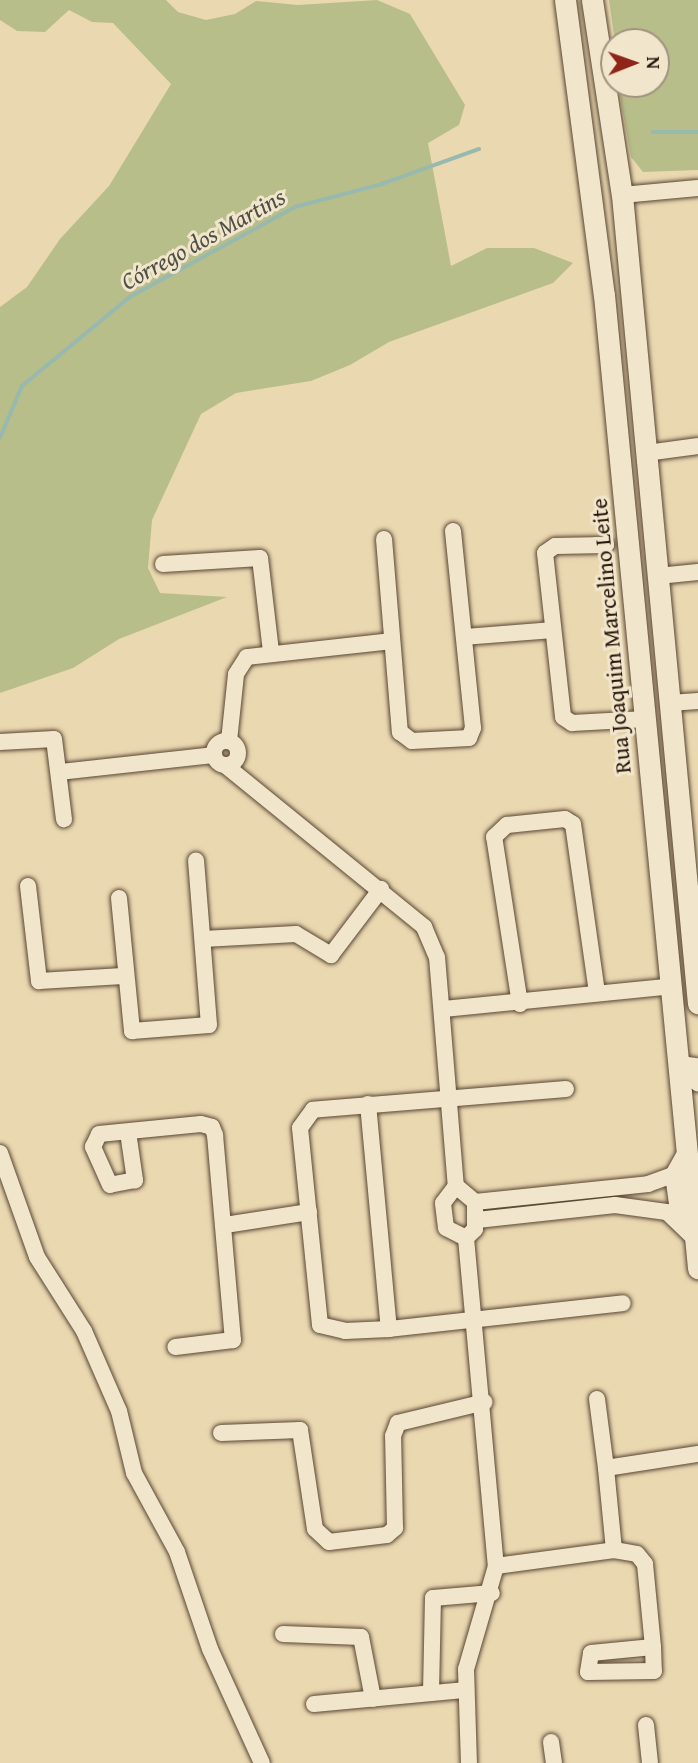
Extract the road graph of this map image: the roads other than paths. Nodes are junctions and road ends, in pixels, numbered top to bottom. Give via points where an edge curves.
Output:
1 (565, 0) edge
2 (592, 0) edge
3 (698, 188) edge
4 (621, 195) junction
5 (611, 373) junction
6 (698, 446) edge
7 (646, 453) junction
8 (453, 531) dead end
9 (384, 539) dead end
10 (606, 545) dead end
11 (163, 565) dead end
12 (698, 572) edge
13 (659, 576) junction
14 (552, 630) junction
15 (464, 637) junction
16 (391, 641) junction
17 (271, 652) junction
18 (698, 701) edge
19 (670, 703) junction
20 (647, 728) junction
21 (673, 736) junction
22 (0, 742) edge
23 (225, 752) junction
24 (676, 771) junction
25 (60, 772) junction
26 (650, 774) junction
27 (64, 819) dead end
28 (690, 828) edge
29 (196, 861) dead end
30 (28, 886) dead end
31 (381, 889) junction
32 (119, 898) dead end
33 (203, 939) junction
34 (696, 952) edge
35 (123, 976) junction
36 (673, 986) junction
37 (597, 993) junction
38 (698, 1003) edge
39 (520, 1004) junction
40 (444, 1009) junction
41 (680, 1066) junction
42 (698, 1080) edge
43 (566, 1089) dead end
44 (451, 1098) junction
45 (368, 1104) junction
46 (128, 1132) dead end
47 (688, 1146) junction
48 (0, 1153) edge
49 (674, 1175) junction
50 (456, 1186) junction
51 (475, 1202) junction
52 (309, 1212) junction
53 (679, 1218) junction
54 (477, 1220) junction
55 (225, 1224) junction
56 (466, 1238) junction
57 (697, 1242) edge
58 (698, 1268) edge
59 (623, 1303) dead end
60 (474, 1319) junction
61 (389, 1328) junction
62 (175, 1347) dead end
63 (597, 1399) dead end
64 (485, 1402) junction
65 (221, 1433) dead end
66 (698, 1454) edge
67 (606, 1468) junction
68 (614, 1550) junction
69 (496, 1566) junction
70 (492, 1592) junction
71 (283, 1634) dead end
72 (653, 1647) dead end
73 (466, 1690) junction
74 (431, 1693) junction
75 (373, 1699) junction
76 (314, 1704) dead end
77 (646, 1725) dead end
78 (551, 1742) dead end
79 (262, 1763) edge
80 (469, 1763) edge
81 (554, 1763) edge
82 (650, 1763) edge

1 - 5 main road, Rua Joaquim Marcelino Leite
2 - 4 main road
3 - 4 street
4 - 7 main road
5 - 7 main road via 633,446
5 - 20 main road, Rua Joaquim Marcelino Leite
6 - 7 street
7 - 13 main road
8 - 15 street
9 - 16 street
10 - 14 street via 548,548
11 - 17 street via 260,558
12 - 13 street
13 - 19 main road
14 - 15 street
14 - 20 street via 563,717 572,723
15 - 16 street via 474,734 412,741 400,733
16 - 17 street
17 - 23 street via 247,657 238,668
18 - 19 street
19 - 21 main road
20 - 21 main road via 663,747
20 - 26 main road, Rua Joaquim Marcelino Leite
21 - 24 main road
22 - 25 street via 54,739
23 - 25 street
23 - 31 street via 254,790
24 - 26 main road
24 - 28 main road
25 - 27 street
26 - 36 main road, Rua Joaquim Marcelino Leite
28 - 34 main road
29 - 33 street
30 - 35 street via 39,981
31 - 33 street via 331,955 296,934
31 - 40 street via 424,927 437,957
32 - 35 street
33 - 35 street via 209,1025 132,1031
34 - 38 main road
36 - 37 street
36 - 41 main road, Rua Joaquim Marcelino Leite
37 - 39 street
37 - 39 street via 573,824 565,819 507,824 495,837
39 - 40 street
40 - 44 street
41 - 42 main road via 694,1068
41 - 47 main road, Rua Joaquim Marcelino Leite
43 - 44 street
44 - 45 street
44 - 50 street
45 - 52 street via 313,1111 300,1128
45 - 61 street
46 - 55 street via 212,1127
47 - 49 street
47 - 57 main road, Rua Joaquim Marcelino Leite
48 - 79 street via 37,1257 84,1331 119,1410 134,1473 177,1552 210,1649
49 - 51 street via 648,1184
49 - 53 street
50 - 51 street
50 - 56 street via 443,1203 446,1228
51 - 54 street
52 - 55 street
52 - 61 street via 320,1325 345,1331
53 - 54 street via 615,1205
53 - 57 street
54 - 56 street
55 - 62 street via 233,1340
56 - 60 street
57 - 58 main road, Rua Joaquim Marcelino Leite
59 - 60 street
60 - 61 street
60 - 64 street
63 - 67 street
64 - 65 street via 398,1423 393,1436 394,1528 387,1535 329,1542 315,1529 300,1430
64 - 69 street
66 - 67 street
67 - 68 street
68 - 69 street
68 - 72 street via 637,1555 645,1564
69 - 70 street
70 - 73 street via 471,1648
70 - 74 street via 433,1598
71 - 75 street via 361,1637
73 - 74 street
73 - 80 street
74 - 75 street
75 - 76 street
77 - 82 street
78 - 81 street

